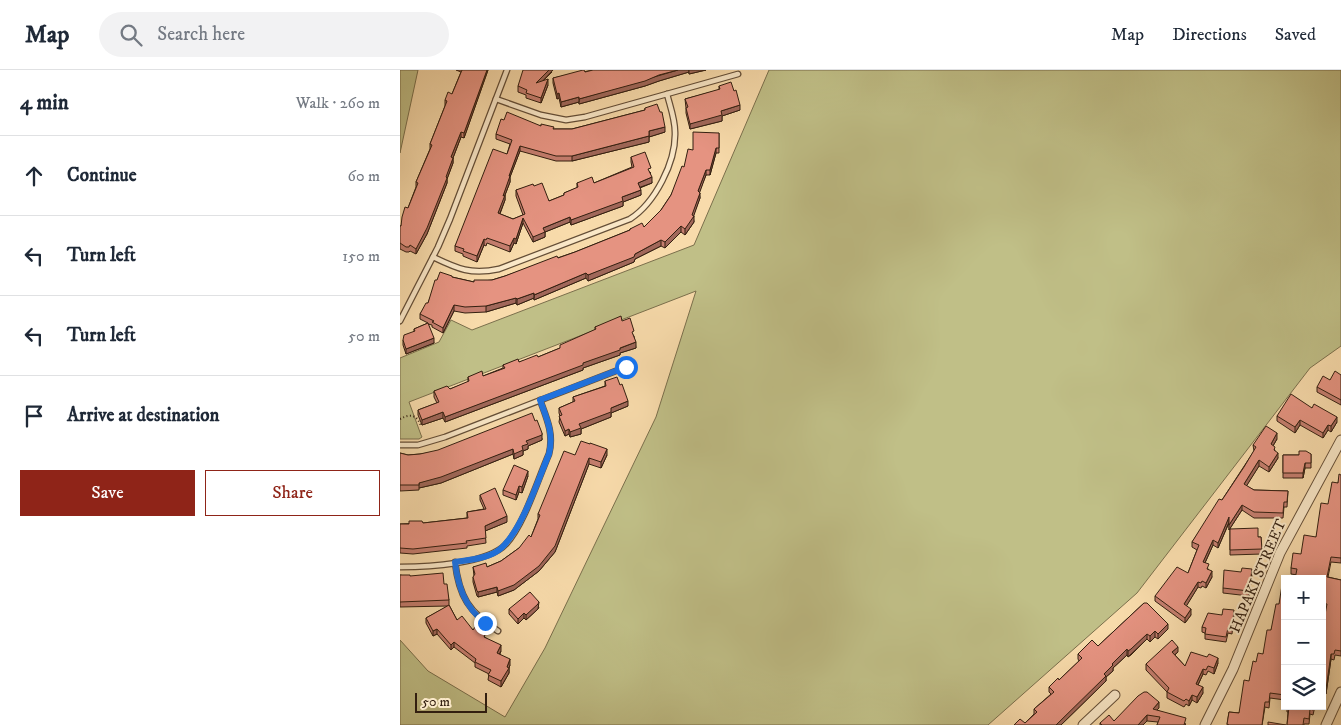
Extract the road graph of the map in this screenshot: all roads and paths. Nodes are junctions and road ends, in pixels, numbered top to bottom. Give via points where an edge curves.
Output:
1 (507, 70) edge
2 (738, 74) dead end
3 (667, 94) junction
4 (496, 99) junction
5 (433, 257) junction
6 (400, 321) edge
7 (626, 367) dead end
8 (540, 400) junction
9 (400, 419) edge
10 (420, 426) edge
11 (1341, 440) edge
12 (400, 445) edge
13 (455, 562) junction
14 (400, 566) edge
15 (498, 631) dead end
16 (1341, 692) edge
17 (1115, 695) dead end
18 (1083, 725) edge
19 (1205, 725) edge
20 (1326, 725) edge

1 - 4 lane
2 - 3 lane
3 - 4 lane via 566,120 549,118
3 - 5 lane via 674,124 673,149 655,195 638,214 488,271 466,271
4 - 5 lane
5 - 6 lane
7 - 8 lane
8 - 12 lane via 428,443
8 - 13 lane via 550,429 551,445 516,530 494,553
9 - 10 path via 415,416
11 - 19 street, HAPAKI STREET via 1280,553 1233,669
13 - 14 lane
13 - 15 lane via 459,586 468,605 479,618
16 - 20 street
17 - 18 street

